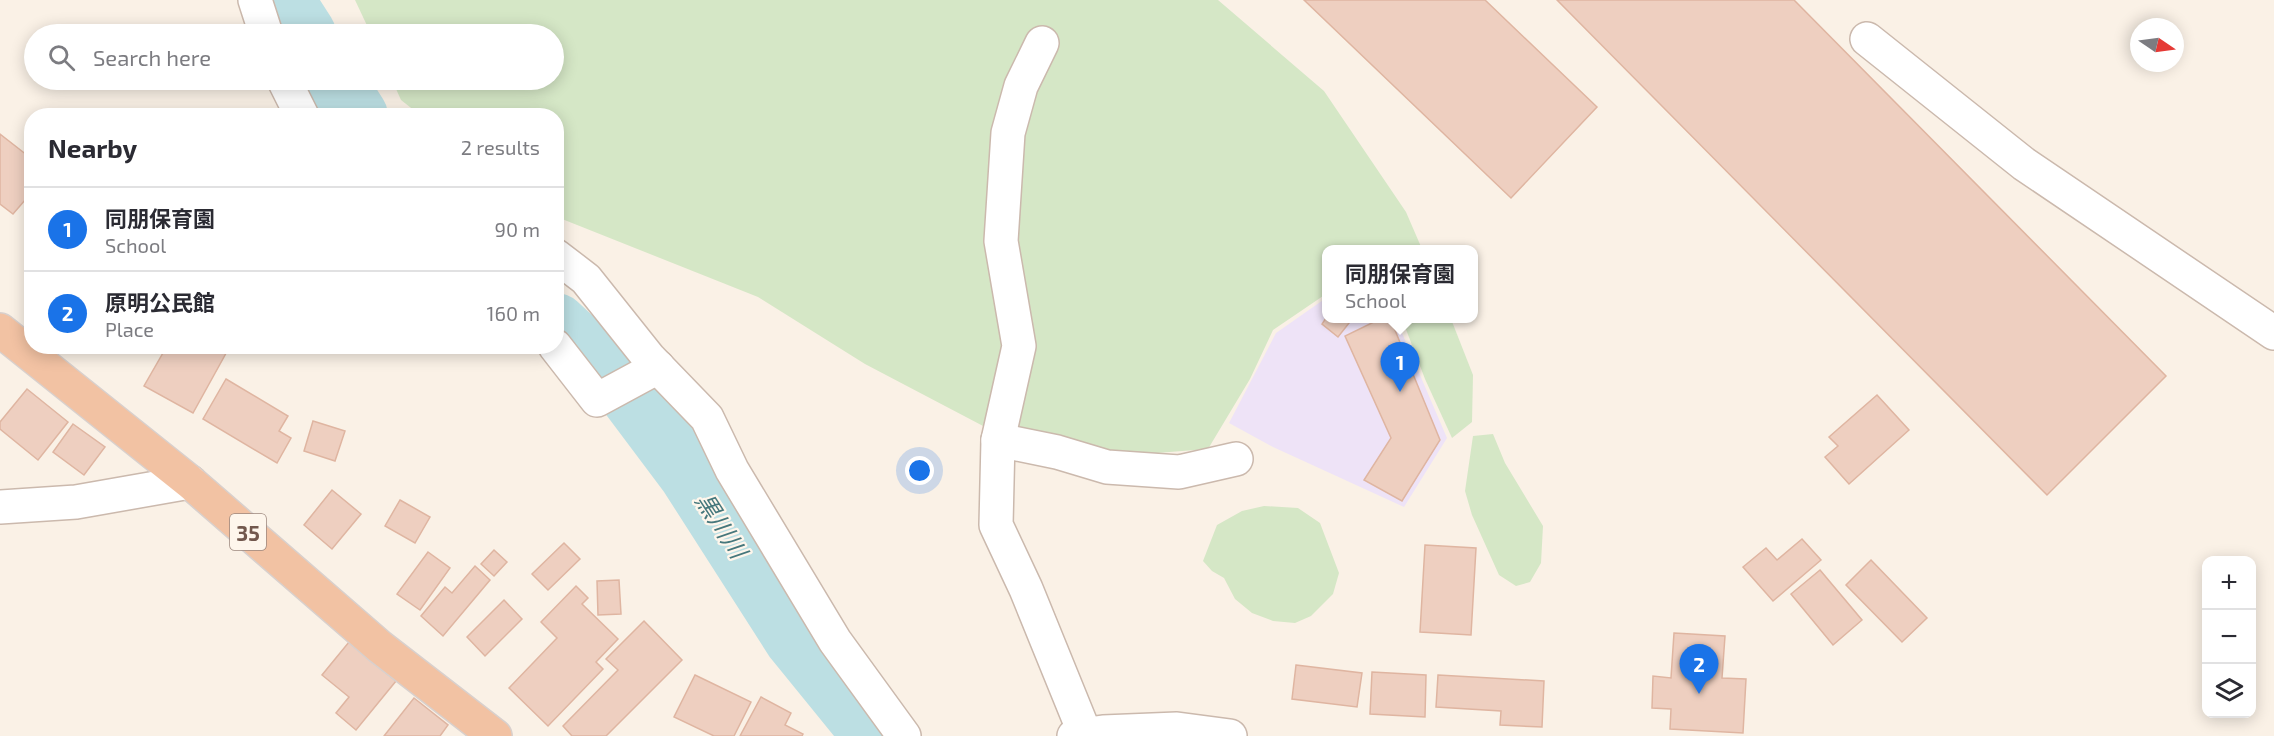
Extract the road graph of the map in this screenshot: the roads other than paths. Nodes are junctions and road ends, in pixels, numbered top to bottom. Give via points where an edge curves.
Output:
1 (255, 0) edge
2 (263, 24) edge
3 (1867, 39) dead end
4 (1042, 43) dead end
5 (289, 90) edge
6 (298, 108) edge
7 (564, 262) edge
8 (0, 330) edge
9 (2274, 333) edge
10 (24, 349) edge
11 (30, 354) edge
12 (561, 354) edge
13 (657, 368) junction
14 (998, 440) junction
15 (1236, 459) dead end
16 (190, 482) junction
17 (0, 507) edge
18 (1079, 735) edge
19 (495, 736) edge
20 (904, 736) edge
21 (1230, 736) edge

1 - 2 street
3 - 9 street via 2024,164
4 - 14 street via 1021,86 1008,133 1001,241 1019,346
5 - 6 street
7 - 13 street via 586,279
8 - 10 highway, 35
11 - 16 highway, 35
12 - 13 street via 597,400
13 - 20 street via 707,418 732,470 835,641
14 - 15 street via 1107,467 1179,472
14 - 18 street via 996,525 1026,589
16 - 17 street via 76,502
16 - 19 highway, 35 via 380,647
18 - 21 street via 1177,729

